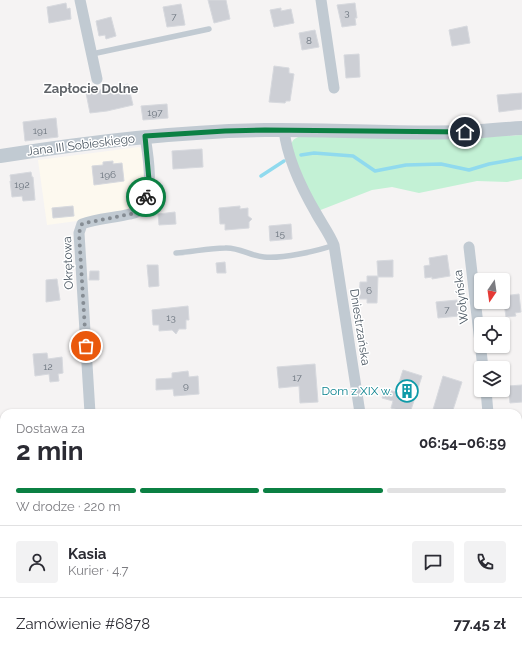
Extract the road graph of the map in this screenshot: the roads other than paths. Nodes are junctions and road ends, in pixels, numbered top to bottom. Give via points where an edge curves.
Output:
1 (80, 0) edge
2 (320, 0) edge
3 (209, 29) dead end
4 (92, 54) junction
5 (97, 80) dead end
6 (334, 88) dead end
7 (522, 128) edge
8 (284, 130) junction
9 (145, 136) junction
10 (0, 156) edge
11 (334, 245) junction
12 (469, 247) dead end
13 (176, 254) dead end
14 (482, 361) edge
15 (487, 397) edge
16 (90, 409) edge
17 (360, 409) edge
18 (488, 409) edge

1 - 4 street
2 - 6 street
3 - 4 lane
4 - 5 street
7 - 8 street, Jana III Sobieskiego via 465,132
8 - 9 street, Jana III Sobieskiego
8 - 11 street, Dniestrzańska via 290,159
9 - 10 street, Jana III Sobieskiego
9 - 16 street, Okrętowa via 149,180 143,206 131,214 82,224 79,233
11 - 13 lane via 273,258 260,257 235,248
11 - 17 street, Dniestrzańska
12 - 14 street, Wołyńska
15 - 18 street

